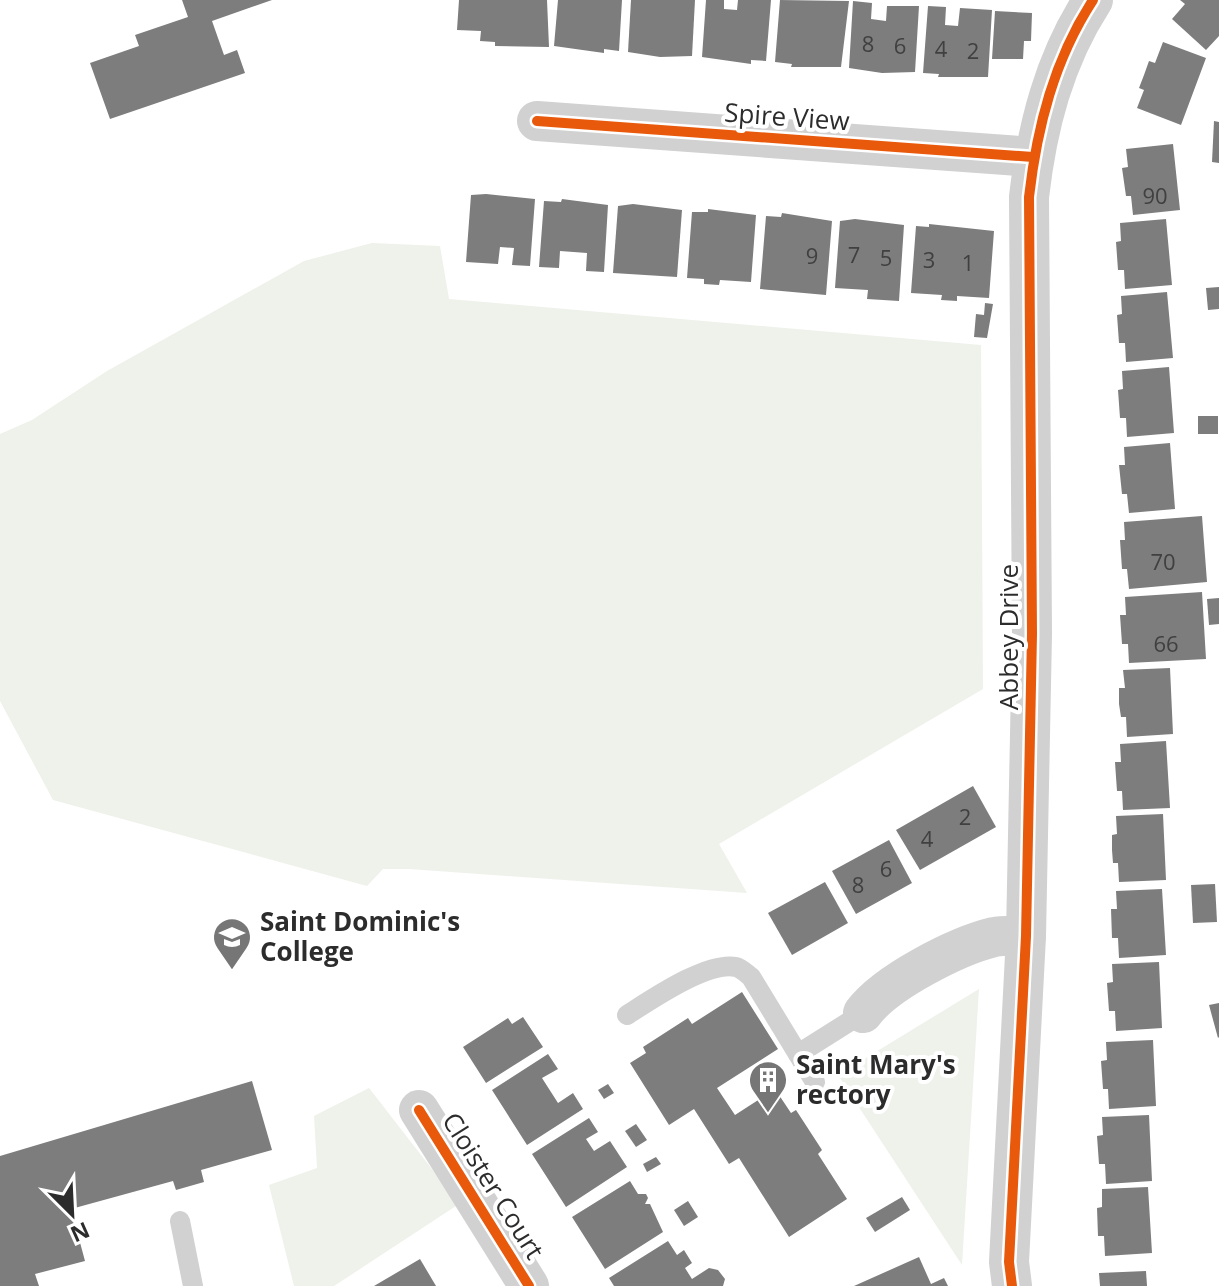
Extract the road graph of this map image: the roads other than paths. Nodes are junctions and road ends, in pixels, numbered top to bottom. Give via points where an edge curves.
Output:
1 (1093, 0) edge
2 (537, 121) dead end
3 (1033, 157) junction
4 (1026, 936) junction
5 (863, 1013) joint
6 (627, 1015) dead end
7 (798, 1054) junction
8 (815, 1082) dead end
9 (419, 1110) dead end
10 (180, 1221) dead end
11 (193, 1286) edge
12 (529, 1286) edge
13 (1012, 1286) edge

1 - 3 street, Abbey Drive via 1056,70
2 - 3 street, Spire View
3 - 4 street, Abbey Drive
4 - 5 street via 998,936 966,946 884,992
4 - 13 street, Abbey Drive
5 - 7 lane
6 - 7 lane via 669,988 721,967 738,967 751,977
7 - 8 lane
9 - 12 street, Cloister Court
10 - 11 lane

